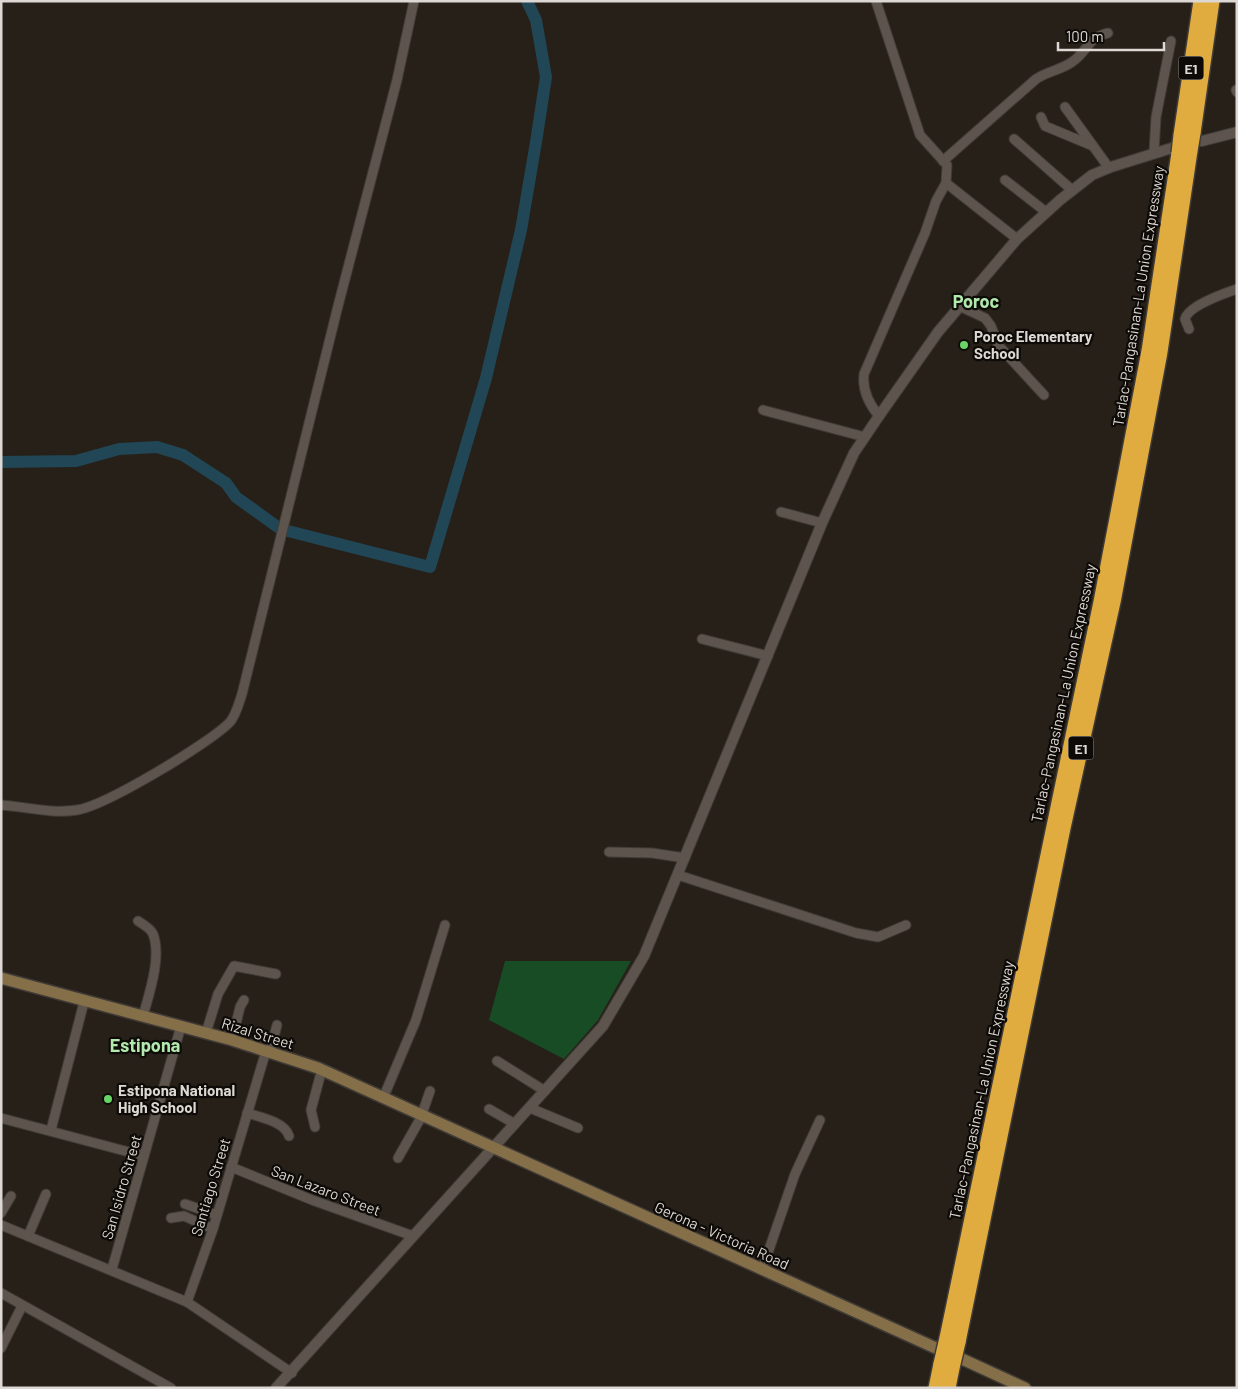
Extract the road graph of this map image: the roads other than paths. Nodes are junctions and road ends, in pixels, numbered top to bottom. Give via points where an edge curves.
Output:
1 (414, 1) edge
2 (876, 1) edge
3 (1201, 1) edge
4 (1212, 1) edge
5 (1108, 33) dead end
6 (1171, 41) dead end
7 (1065, 107) dead end
8 (1041, 117) dead end
9 (1237, 132) edge
10 (1014, 139) dead end
11 (1187, 143) junction
12 (1093, 146) junction
13 (1154, 152) junction
14 (943, 161) junction
15 (1109, 168) junction
16 (1005, 180) dead end
17 (946, 182) junction
18 (1072, 190) junction
19 (1046, 212) junction
20 (1018, 239) junction
21 (1237, 289) edge
22 (959, 306) junction
23 (1189, 329) dead end
24 (1044, 395) dead end
25 (763, 410) dead end
26 (878, 416) junction
27 (865, 437) junction
28 (781, 512) dead end
29 (822, 523) junction
30 (702, 639) dead end
31 (768, 656) junction
32 (1, 805) edge
33 (609, 852) dead end
34 (685, 858) junction
35 (678, 875) junction
36 (138, 921) dead end
37 (445, 925) dead end
38 (906, 925) dead end
39 (276, 974) dead end
40 (1, 978) edge
41 (244, 1000) dead end
42 (84, 1002) junction
43 (143, 1016) junction
44 (277, 1025) dead end
45 (181, 1026) junction
46 (206, 1033) junction
47 (232, 1040) junction
48 (268, 1052) junction
49 (497, 1061) dead end
50 (322, 1069) junction
51 (430, 1091) dead end
52 (545, 1091) junction
53 (384, 1096) junction
54 (530, 1108) junction
55 (489, 1109) dead end
56 (247, 1114) junction
57 (422, 1114) junction
58 (1, 1118) edge
59 (820, 1120) dead end
60 (516, 1124) junction
61 (316, 1127) dead end
62 (578, 1128) dead end
63 (51, 1130) junction
64 (289, 1136) dead end
65 (495, 1148) junction
66 (144, 1156) junction
67 (398, 1158) dead end
68 (231, 1167) junction
69 (46, 1194) dead end
70 (11, 1196) dead end
71 (185, 1204) dead end
72 (1, 1213) edge
73 (217, 1215) junction
74 (171, 1218) dead end
75 (1, 1225) edge
76 (212, 1229) junction
77 (28, 1236) junction
78 (413, 1236) junction
79 (112, 1269) junction
80 (762, 1270) junction
81 (1, 1293) edge
82 (186, 1302) junction
83 (22, 1306) junction
84 (948, 1343) junction
85 (1, 1348) edge
86 (952, 1364) junction
87 (292, 1373) junction
88 (171, 1388) edge
89 (276, 1388) edge
90 (936, 1388) edge
91 (948, 1388) edge
92 (1026, 1388) edge

1 - 32 street via 293,495 242,694 231,721 169,764 121,792 80,810 58,812
2 - 14 street via 920,135
3 - 11 highway, Tarlac-Pangasinan-La Union Expressway / E1
4 - 11 highway, Tarlac-Pangasinan-La Union Expressway / E1
5 - 14 street via 1095,37 1069,65 1036,79
6 - 13 street via 1156,117
7 - 12 street
8 - 12 street via 1045,126
9 - 11 street
10 - 18 street
11 - 13 street
11 - 84 highway, Tarlac-Pangasinan-La Union Expressway / E1 via 1101,602
12 - 15 street
13 - 15 street
14 - 17 street via 947,165
15 - 18 street via 1092,175
16 - 19 street
17 - 20 street
17 - 26 street via 864,374 868,400
18 - 19 street
19 - 20 street
20 - 22 street
21 - 23 street via 1216,296 1188,312 1185,318
22 - 24 street via 985,318 992,326 998,345
22 - 26 street
25 - 27 street
26 - 27 street
27 - 29 street via 854,453
28 - 29 street
29 - 31 street
30 - 31 street
31 - 34 street
33 - 34 street
34 - 35 street
35 - 38 street via 856,933 878,937
35 - 52 street via 633,978 603,1026
36 - 43 street via 152,933 154,943 152,980
37 - 53 street via 416,1020
39 - 46 street via 234,966 218,994
40 - 42 main road, Rizal Street
41 - 47 street
42 - 43 main road, Rizal Street
42 - 63 street
43 - 45 main road, Rizal Street
44 - 48 street, Santiago Street
45 - 46 main road, Rizal Street
45 - 66 street, San Isidro Street
46 - 47 main road, Rizal Street
47 - 48 main road, Rizal Street
48 - 50 main road, Rizal Street
48 - 56 street, Santiago Street
49 - 52 street
50 - 53 main road, Rizal Street
50 - 61 street via 311,1110
51 - 57 street
52 - 54 street
53 - 57 main road, Rizal Street
54 - 60 street
54 - 62 street
55 - 60 street
56 - 64 street via 273,1122
56 - 68 street, Santiago Street
57 - 65 main road, Rizal Street
57 - 67 street
58 - 63 street
59 - 80 street via 795,1174
60 - 65 street
63 - 66 street
65 - 78 street
65 - 80 main road, Gerona - Victoria Road
66 - 79 street, San Isidro Street
68 - 73 street, Santiago Street
68 - 78 street, San Lazaro Street
69 - 77 street
70 - 72 street
71 - 73 street
73 - 76 street, Santiago Street
74 - 76 street via 184,1216
75 - 77 street
76 - 82 street, Santiago Street
77 - 79 street
78 - 87 street
79 - 82 street
80 - 84 main road, Gerona - Victoria Road
81 - 83 street
82 - 87 street
83 - 85 street
83 - 88 street
84 - 86 highway, Tarlac-Pangasinan-La Union Expressway / E1, bridge
86 - 90 highway, Tarlac-Pangasinan-La Union Expressway / E1
86 - 91 highway, Tarlac-Pangasinan-La Union Expressway / E1
86 - 92 main road
87 - 89 street

